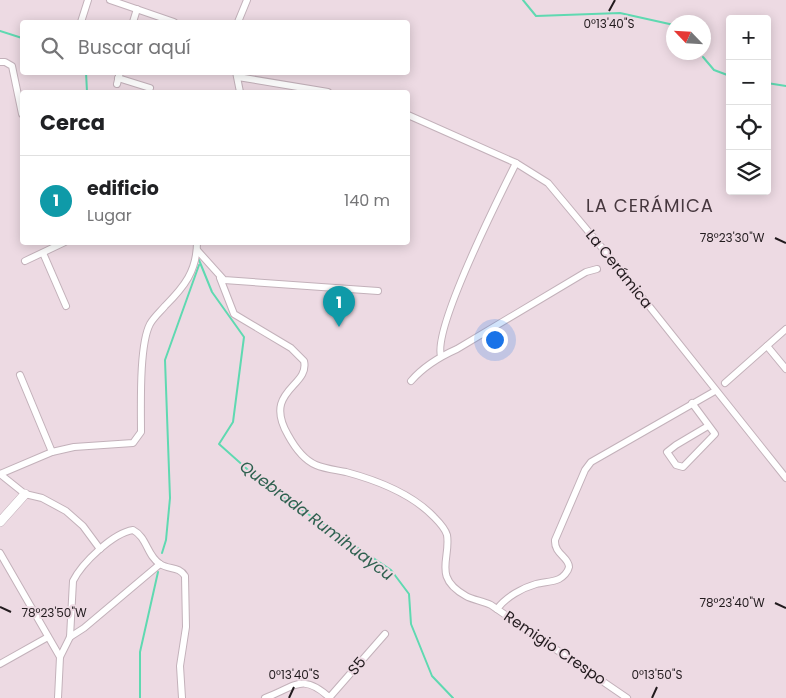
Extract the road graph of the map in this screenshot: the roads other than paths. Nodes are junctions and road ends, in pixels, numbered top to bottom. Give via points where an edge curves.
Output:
1 (88, 0) edge
2 (110, 0) edge
3 (248, 0) edge
4 (137, 9) junction
5 (82, 20) edge
6 (134, 20) edge
7 (168, 20) edge
8 (239, 20) edge
9 (0, 62) edge
10 (237, 75) edge
11 (118, 78) edge
12 (150, 88) dead end
13 (240, 90) edge
14 (317, 90) edge
15 (20, 104) edge
16 (410, 115) edge
17 (516, 163) junction
18 (59, 245) edge
19 (197, 245) edge
20 (197, 250) junction
21 (43, 253) junction
22 (25, 262) dead end
23 (597, 270) dead end
24 (220, 278) junction
25 (378, 292) dead end
26 (66, 306) dead end
27 (786, 329) edge
28 (766, 346) junction
29 (441, 356) junction
30 (786, 369) edge
31 (20, 376) dead end
32 (411, 381) dead end
33 (725, 383) dead end
34 (715, 391) junction
35 (692, 403) junction
36 (708, 426) junction
37 (52, 452) junction
38 (0, 474) edge
39 (785, 474) edge
40 (25, 494) junction
41 (0, 522) edge
42 (100, 548) junction
43 (0, 554) edge
44 (160, 564) junction
45 (497, 609) junction
46 (385, 634) dead end
47 (48, 636) junction
48 (70, 637) junction
49 (60, 657) junction
50 (0, 664) edge
51 (58, 698) edge
52 (182, 698) edge
53 (264, 698) edge
54 (329, 698) edge
55 (627, 698) edge

1 - 5 street
2 - 4 street
3 - 8 street
4 - 6 street
4 - 7 street
9 - 15 street via 12,66
10 - 13 street
10 - 14 street
11 - 12 street
16 - 17 street, La Cerámica
17 - 29 street via 481,235 442,334
17 - 34 street, La Cerámica via 548,183
18 - 21 street
19 - 20 street
20 - 24 street
20 - 37 street via 184,286 154,319 147,332 138,438 134,443 74,447
21 - 22 street
21 - 26 street
23 - 29 street via 586,272
24 - 25 street
24 - 45 street via 234,314 291,348 304,361 302,374 284,396 279,410 288,435 304,457 317,465 380,483 422,506 445,530 444,566 451,583 466,596
27 - 28 street
28 - 30 street
28 - 33 street
29 - 32 street via 420,370
31 - 37 street
34 - 35 street, Remigio Crespo
34 - 39 street, La Cerámica
35 - 36 street
35 - 45 street, Remigio Crespo via 591,462 555,540 556,551 567,562 566,572 558,580 523,589
36 - 36 street via 667,452 676,465 683,467 713,439 715,434
37 - 38 street
38 - 40 street
40 - 41 street
40 - 42 street via 42,498 66,511
42 - 44 street via 133,530 143,538
42 - 48 street via 73,581
43 - 47 street
44 - 48 street
44 - 52 street via 178,569 185,576 186,627 180,666
45 - 55 street, Remigio Crespo
46 - 54 street, S5
47 - 49 street
47 - 50 street
48 - 49 street
49 - 51 street
53 - 54 street via 294,686 312,683

